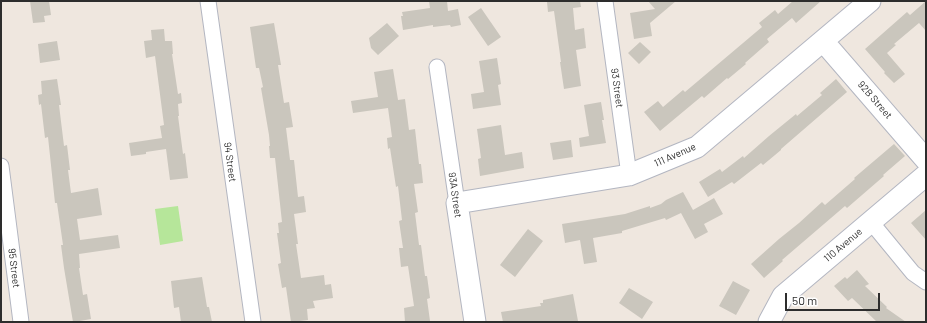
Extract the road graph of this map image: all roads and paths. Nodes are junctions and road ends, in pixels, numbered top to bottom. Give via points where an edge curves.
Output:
1 (208, 1) edge
2 (605, 1) edge
3 (870, 1) edge
4 (823, 41) junction
5 (437, 67) dead end
6 (926, 160) edge
7 (1, 166) edge
8 (629, 175) junction
9 (926, 175) edge
10 (457, 203) junction
11 (871, 222) junction
12 (926, 282) edge
13 (21, 322) edge
14 (253, 322) edge
15 (475, 322) edge
16 (769, 322) edge

1 - 14 street, 94 Street
2 - 8 street, 93 Street
3 - 4 street, 111 Avenue
4 - 6 street, 92B Street
4 - 8 street, 111 Avenue via 697,147
5 - 10 street, 93A Street
7 - 13 street, 95 Street
8 - 10 street, 111 Avenue
9 - 11 street, 110 Avenue
10 - 15 street, 93A Street
11 - 12 street via 913,273
11 - 16 street, 110 Avenue via 783,296

